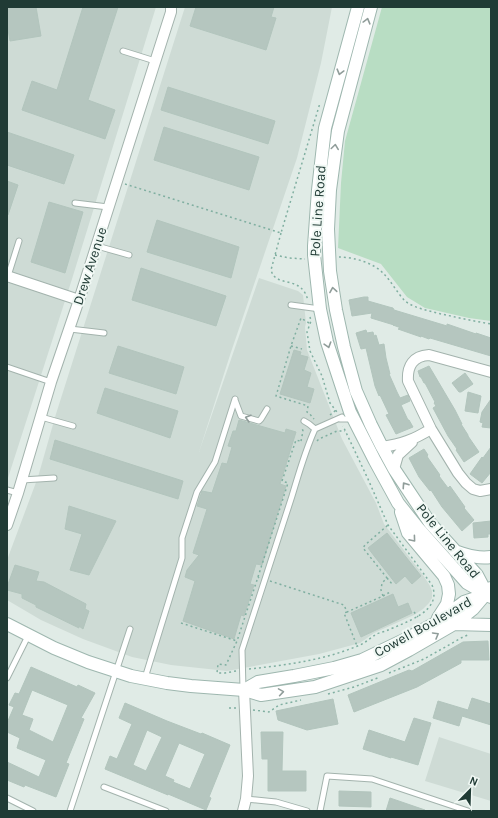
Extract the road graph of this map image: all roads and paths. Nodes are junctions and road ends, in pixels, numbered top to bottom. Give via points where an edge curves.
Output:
1 (171, 7) edge
2 (358, 7) edge
3 (370, 7) edge
4 (123, 51) dead end
5 (155, 61) junction
6 (320, 103) dead end
7 (116, 181) junction
8 (75, 203) dead end
9 (108, 207) junction
10 (281, 233) junction
11 (19, 241) dead end
12 (97, 246) junction
13 (275, 255) junction
14 (129, 256) dead end
15 (337, 257) dead end
16 (305, 259) dead end
17 (7, 276) edge
18 (79, 300) junction
19 (291, 305) dead end
20 (314, 308) junction
21 (310, 323) junction
22 (491, 324) edge
23 (70, 329) junction
24 (104, 333) dead end
25 (291, 346) junction
26 (302, 349) dead end
27 (7, 367) edge
28 (491, 372) edge
29 (51, 382) junction
30 (356, 391) junction
31 (268, 409) dead end
32 (336, 410) junction
33 (328, 416) dead end
34 (41, 417) junction
35 (348, 417) junction
36 (316, 420) dead end
37 (304, 421) dead end
38 (74, 426) dead end
39 (315, 429) junction
40 (431, 430) junction
41 (414, 439) junction
42 (300, 441) dead end
43 (381, 452) junction
44 (389, 465) junction
45 (54, 478) dead end
46 (22, 480) junction
47 (491, 489) edge
48 (7, 490) edge
49 (18, 493) junction
50 (398, 503) junction
51 (7, 525) edge
52 (388, 525) junction
53 (455, 551) junction
54 (491, 556) edge
55 (426, 576) junction
56 (387, 578) junction
57 (257, 579) junction
58 (423, 579) dead end
59 (265, 580) junction
60 (392, 584) dead end
61 (390, 592) dead end
62 (490, 593) edge
63 (383, 596) junction
64 (347, 612) junction
65 (414, 612) dead end
66 (418, 617) junction
67 (181, 623) dead end
68 (7, 624) edge
69 (434, 624) junction
70 (454, 624) junction
71 (491, 625) edge
72 (130, 629) dead end
73 (29, 635) junction
74 (237, 641) junction
75 (357, 646) junction
76 (254, 669) dead end
77 (116, 671) junction
78 (232, 672) dead end
79 (335, 674) junction
80 (7, 678) edge
81 (144, 679) junction
82 (244, 690) junction
83 (104, 787) dead end
84 (7, 798) edge
85 (246, 799) junction
86 (33, 811) edge
87 (70, 811) edge
88 (166, 811) edge
89 (243, 811) edge
90 (307, 811) edge
91 (320, 811) edge
92 (468, 811) edge

1 - 5 street, Drew Avenue
2 -> 20 main road, Pole Line Road via 325,128 314,246
30 -> 3 main road, Pole Line Road via 336,310 330,272 328,230 330,190 338,131
4 - 5 lane
5 - 7 street, Drew Avenue
6 - 10 path
7 - 9 street, Drew Avenue
7 - 10 path
8 - 9 lane
9 - 12 street, Drew Avenue
10 - 13 path
11 - 17 lane
12 - 14 lane
12 - 18 street, Drew Avenue
13 - 16 path
13 - 20 path via 272,274 279,280 300,287
15 - 22 path via 347,257 371,265 383,273 405,301 418,308
17 - 18 street
18 - 23 street, Drew Avenue
19 - 20 lane
20 - 21 path
20 -> 35 main road, Pole Line Road
21 - 25 path via 301,318
21 - 32 path via 307,330 310,351 322,376 330,403
23 - 24 lane
23 - 29 street, Drew Avenue
25 - 26 path
25 - 36 path via 276,396 308,406 307,412
27 - 29 lane
28 - 40 street via 429,355 416,358 410,368 408,381
29 - 34 street, Drew Avenue
30 - 35 lane via 353,408
30 - 43 main road, Pole Line Road
31 -> 81 lane via 259,421 241,416 235,399 214,462 197,492 182,538 182,558
32 - 33 path
32 - 35 path
34 - 38 lane
34 - 46 street, Drew Avenue
35 - 39 lane
35 - 43 lane via 360,420
35 - 50 main road, Pole Line Road
35 - 52 path via 345,432
37 - 39 lane
39 - 59 lane via 298,472
40 - 41 street
40 - 47 street via 466,483 480,492
41 - 43 street
41 - 44 street
42 - 57 path via 296,440 282,481 288,483
43 - 44 main road, Pole Line Road
53 -> 44 main road, Pole Line Road via 430,523
45 - 46 lane
46 - 49 street, Drew Avenue
48 - 49 lane
49 - 51 street, Drew Avenue
50 - 62 main road, Pole Line Road via 467,583
50 -> 69 main road via 408,533 444,576 448,585 448,604
52 - 55 path
52 - 56 path via 363,548
53 - 54 main road via 475,557
53 - 62 main road, Pole Line Road
55 - 58 path
55 - 66 path via 434,589 434,599
56 - 60 path
56 - 63 path via 382,583
57 - 59 path via 258,577
57 - 74 path
59 - 64 path via 344,605
59 - 82 lane via 242,650
61 - 63 path
62 - 69 main road, Cowell Boulevard via 464,602
62 - 70 main road, Cowell Boulevard
63 - 64 path
64 - 75 path via 344,613
65 - 66 path
66 - 75 path via 375,635
67 - 74 path
68 - 73 main road, Cowell Boulevard
69 - 79 main road, Cowell Boulevard
70 - 71 main road
79 -> 70 main road, Cowell Boulevard via 381,665
72 - 77 lane
73 - 77 main road, Cowell Boulevard via 54,648
73 - 80 lane
74 - 78 path via 226,665 218,664 217,673
75 - 76 path via 295,663
77 - 81 main road, Cowell Boulevard
77 - 87 lane
79 - 82 main road, Cowell Boulevard via 315,687 261,695
81 - 82 main road, Cowell Boulevard
82 - 85 street via 248,776
83 - 88 lane
84 - 86 lane
85 - 89 street
85 - 90 lane via 276,802
91 - 92 lane via 327,776 372,779

